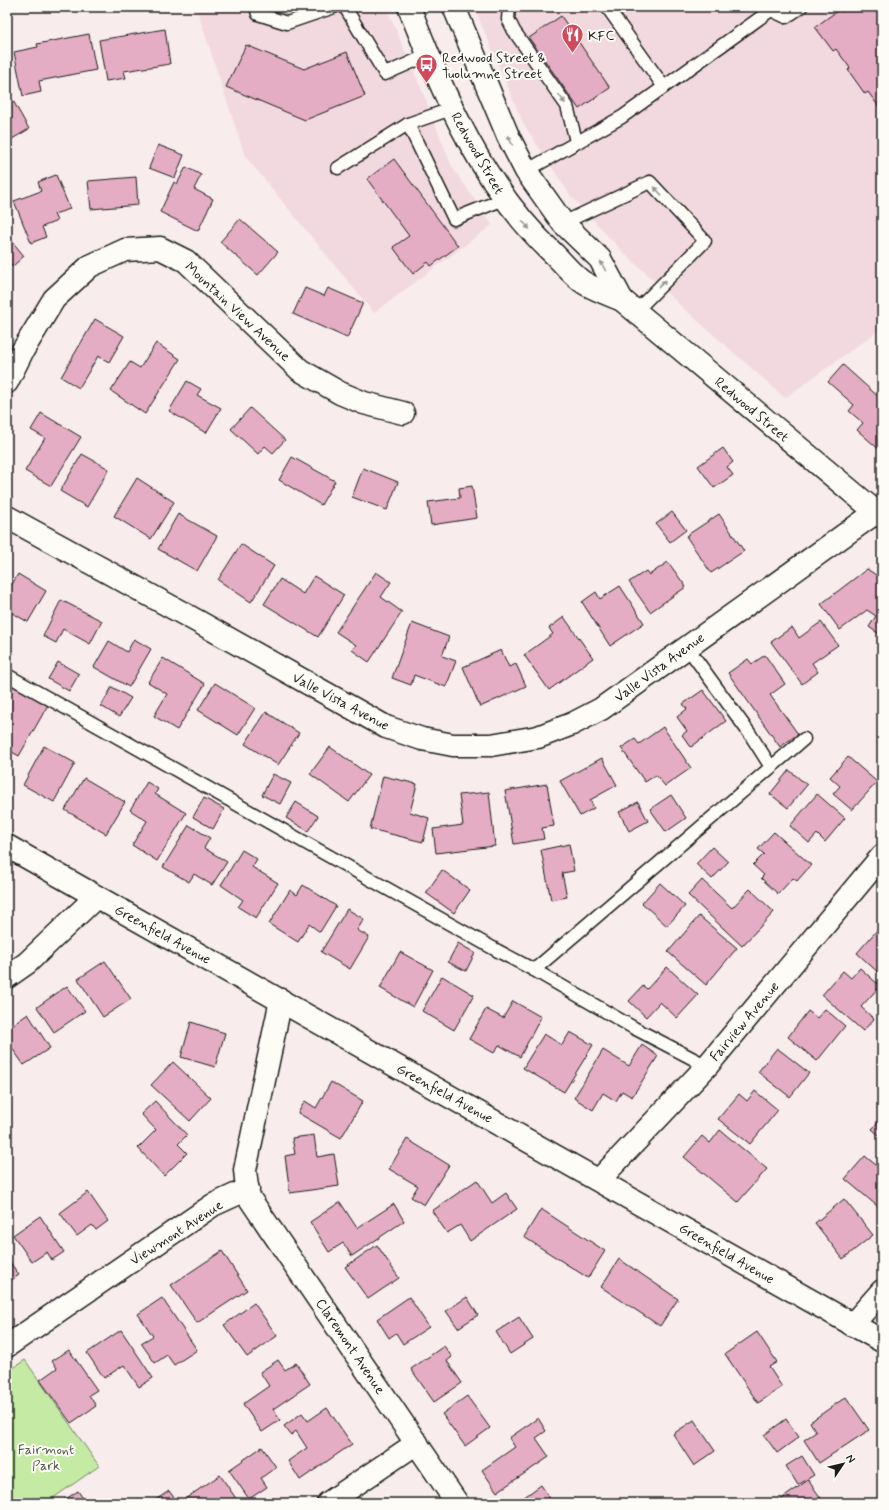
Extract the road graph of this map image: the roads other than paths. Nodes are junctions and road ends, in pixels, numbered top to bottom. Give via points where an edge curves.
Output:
1 (256, 7) edge
2 (334, 7) edge
3 (346, 7) edge
4 (409, 7) edge
5 (454, 7) edge
6 (509, 7) edge
7 (607, 7) edge
8 (801, 7) edge
9 (428, 54) junction
10 (664, 87) junction
11 (452, 109) junction
12 (408, 124) junction
13 (576, 141) junction
14 (338, 168) dead end
15 (526, 171) junction
16 (504, 199) junction
17 (563, 223) junction
18 (628, 306) junction
19 (7, 382) edge
20 (403, 413) dead end
21 (880, 512) edge
22 (7, 517) edge
23 (686, 647) junction
24 (7, 675) edge
25 (804, 739) dead end
26 (771, 767) junction
27 (7, 846) edge
28 (882, 856) edge
29 (96, 897) junction
30 (534, 970) junction
31 (7, 977) edge
32 (281, 1000) junction
33 (707, 1066) junction
34 (600, 1180) junction
35 (248, 1189) junction
36 (882, 1291) edge
37 (852, 1325) junction
38 (882, 1341) edge
39 (7, 1346) edge
40 (417, 1443) junction
41 (328, 1503) edge
42 (457, 1503) edge

1 - 2 lane via 258,14 287,23
3 - 9 lane via 385,74
4 - 9 street, Redwood Street
15 -> 5 street, Redwood Street via 508,136
6 -> 13 lane via 508,19 514,31 567,106
7 - 10 lane
8 - 10 lane via 786,17 771,10
9 - 11 street, Redwood Street
10 - 13 lane via 622,117
11 - 12 lane
11 - 16 street, Redwood Street via 477,158
12 - 14 lane
12 - 16 lane via 454,219
13 - 15 lane
15 - 17 street, Redwood Street
16 -> 18 street, Redwood Street via 542,243 585,284
18 -> 17 street, Redwood Street via 600,259
18 -> 17 lane via 705,241 650,182
18 - 21 street, Redwood Street
19 - 20 street, Mountain View Avenue via 54,299 90,266 125,250 160,248 186,261 300,370 340,393 364,403
21 - 23 street, Valle Vista Avenue
22 - 23 street, Valle Vista Avenue via 386,727 422,739 453,744 491,745 538,737 601,709
23 - 26 lane
24 - 30 lane
25 - 26 lane
26 - 30 lane
27 - 29 street, Greenfield Avenue
28 - 33 street, Fairview Avenue
29 - 31 street via 27,964
29 - 32 street, Greenfield Avenue
30 - 33 lane via 634,1028
32 - 34 street, Greenfield Avenue
32 - 35 street via 245,1170
33 - 34 street, Fairview Avenue
34 - 37 street, Greenfield Avenue
35 - 39 street, Viewmont Avenue via 214,1205
35 - 40 street, Claremont Avenue via 248,1196
36 - 37 street
37 - 38 street, Greenfield Avenue
40 - 41 street
40 - 42 street, Claremont Avenue

